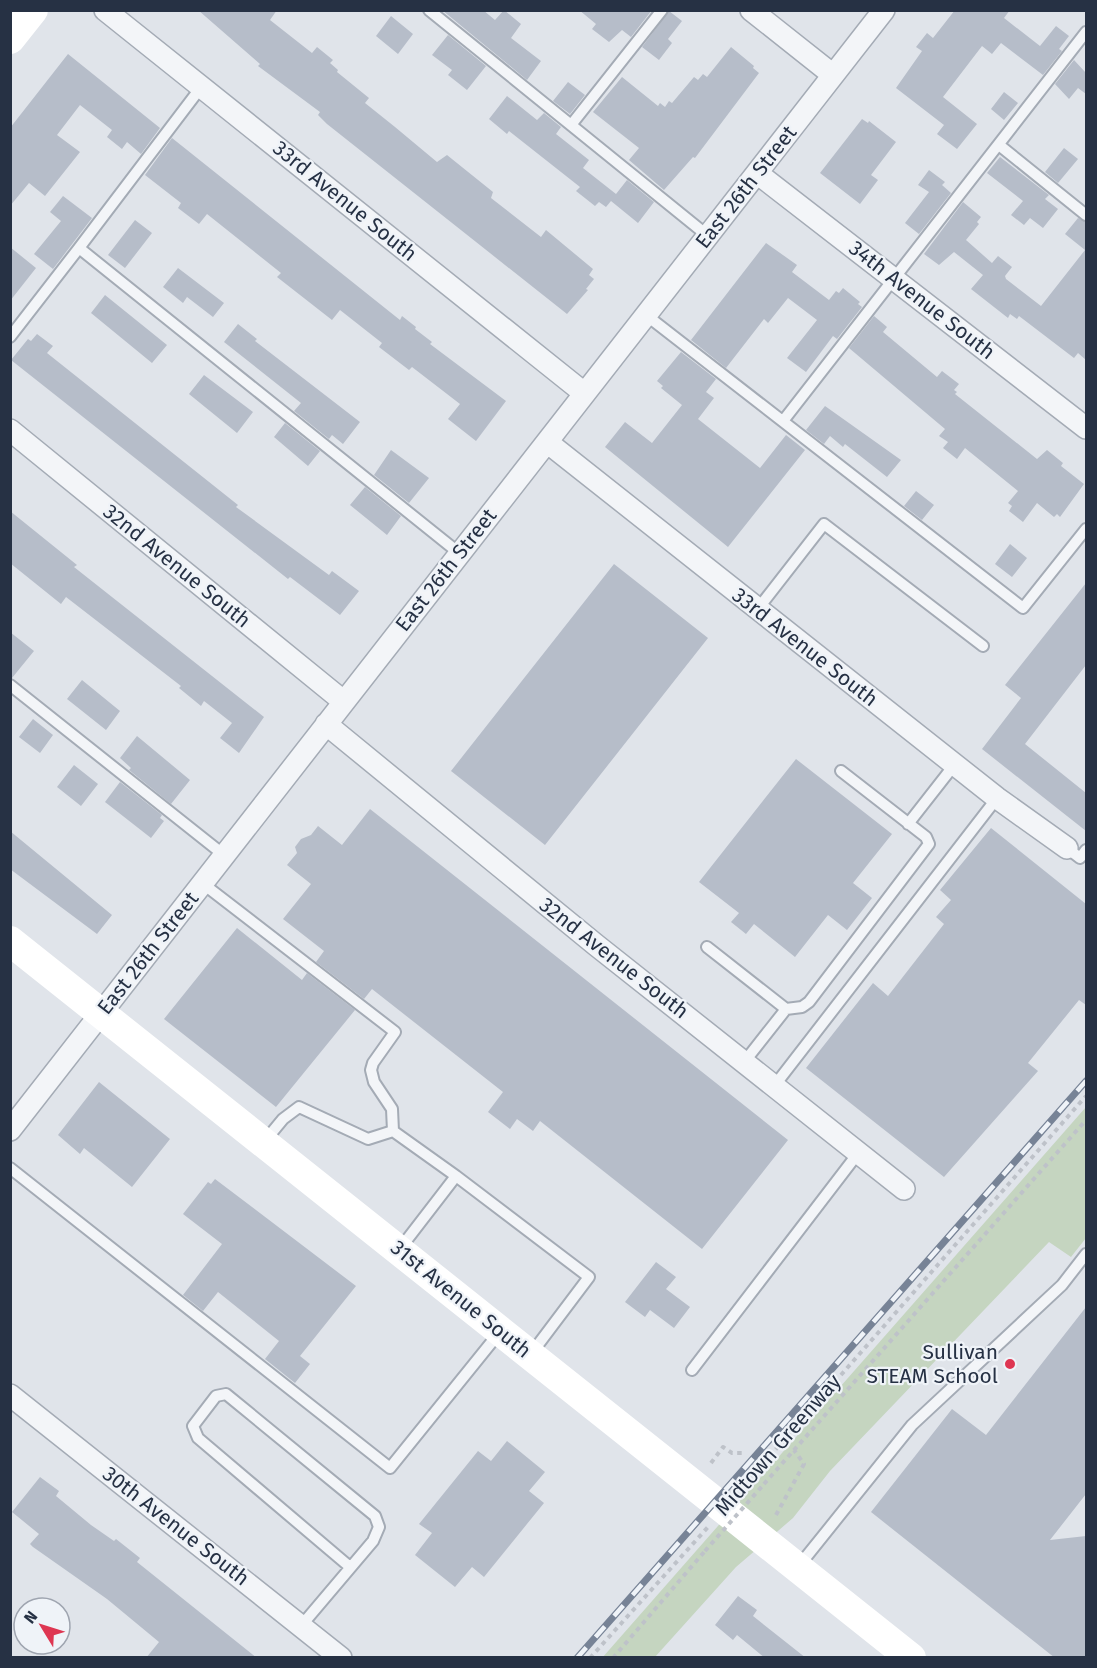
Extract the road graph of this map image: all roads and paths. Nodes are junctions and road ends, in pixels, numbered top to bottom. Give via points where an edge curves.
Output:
1 (33, 10) edge
2 (105, 10) edge
3 (429, 10) edge
4 (662, 10) edge
5 (751, 10) edge
6 (884, 10) edge
7 (1086, 32) edge
8 (10, 39) edge
9 (833, 75) junction
10 (202, 86) junction
11 (571, 125) junction
12 (999, 145) junction
13 (757, 173) junction
14 (1086, 214) edge
15 (708, 236) junction
16 (79, 248) junction
17 (894, 278) junction
18 (646, 315) junction
19 (10, 337) edge
20 (584, 393) junction
21 (783, 421) junction
22 (1086, 428) edge
23 (10, 430) edge
24 (547, 442) junction
25 (1086, 529) edge
26 (459, 553) junction
27 (757, 610) junction
28 (983, 646) dead end
29 (10, 685) edge
30 (343, 701) junction
31 (326, 724) junction
32 (955, 764) junction
33 (841, 771) dead end
34 (997, 798) junction
35 (908, 824) junction
36 (1077, 849) edge
37 (224, 855) junction
38 (202, 883) junction
39 (10, 941) edge
40 (707, 947) dead end
41 (786, 1009) junction
42 (101, 1013) junction
43 (745, 1060) junction
44 (775, 1084) junction
45 (1086, 1096) edge
46 (1086, 1120) edge
47 (10, 1130) edge
48 (393, 1131) junction
49 (264, 1142) junction
50 (859, 1152) junction
51 (10, 1168) edge
52 (456, 1176) junction
53 (904, 1189) dead end
54 (399, 1250) junction
55 (1086, 1254) edge
56 (501, 1331) junction
57 (530, 1354) junction
58 (692, 1370) dead end
59 (10, 1395) edge
60 (794, 1450) junction
61 (744, 1454) dead end
62 (711, 1463) dead end
63 (753, 1475) dead end
64 (777, 1515) dead end
65 (694, 1543) dead end
66 (350, 1567) junction
67 (798, 1568) junction
68 (301, 1626) junction
69 (341, 1658) edge
70 (590, 1658) edge
71 (613, 1658) edge
72 (911, 1658) edge

1 - 8 street
2 - 10 street, 33rd Avenue South
3 - 11 lane
4 - 11 lane
5 - 9 street
6 - 9 street, East 26th Street
7 - 12 lane
9 - 13 street, East 26th Street
10 - 16 lane
10 - 20 street, 33rd Avenue South
11 - 15 lane
12 - 14 lane
12 - 17 lane
13 - 15 street, East 26th Street
13 - 17 street, 34th Avenue South
15 - 18 street, East 26th Street
16 - 19 lane
16 - 26 lane
17 - 21 lane
17 - 22 street, 34th Avenue South
18 - 20 street, East 26th Street
18 - 21 lane
20 - 24 street, East 26th Street
21 - 25 lane via 1023,608
23 - 30 street, 32nd Avenue South
24 - 26 street, East 26th Street
24 - 27 street, 33rd Avenue South
26 - 30 street, East 26th Street
27 - 28 lane via 824,524
27 - 32 street, 33rd Avenue South
29 - 37 lane
30 - 31 street, East 26th Street
31 - 37 street, East 26th Street
31 - 43 street, 32nd Avenue South via 596,945
32 - 34 street, 33rd Avenue South
32 - 35 lane
33 - 35 lane
34 - 36 street, 33rd Avenue South
34 - 44 lane
35 - 41 lane via 926,837 927,849 808,1002
37 - 38 street, East 26th Street
38 - 42 street, East 26th Street
38 - 48 lane via 394,1032 371,1070 374,1082 392,1109
39 - 42 street, 31st Avenue South
40 - 41 lane
41 - 43 lane
42 - 47 street, East 26th Street
42 - 49 street, 31st Avenue South
43 - 44 street, 32nd Avenue South
44 - 50 street, 32nd Avenue South
45 - 63 path
46 - 60 path, Midtown Greenway
48 - 49 lane via 368,1139 299,1107
48 - 52 lane
49 - 54 street, 31st Avenue South
50 - 53 street, 32nd Avenue South
50 - 58 lane
51 - 56 lane via 390,1468
52 - 54 lane
52 - 57 lane via 589,1277
54 - 56 street, 31st Avenue South
55 - 67 lane via 1062,1285 912,1425
56 - 57 street, 31st Avenue South
57 - 67 street, 31st Avenue South
59 - 68 street, 30th Avenue South
60 - 64 path via 804,1464
60 - 71 path, Midtown Greenway, bridge
61 - 62 path via 723,1447
65 - 70 path
66 - 66 lane via 373,1541 379,1527 375,1516 226,1394 216,1396 193,1426 198,1438
66 - 68 lane
67 - 72 street, 31st Avenue South
68 - 69 street, 30th Avenue South

